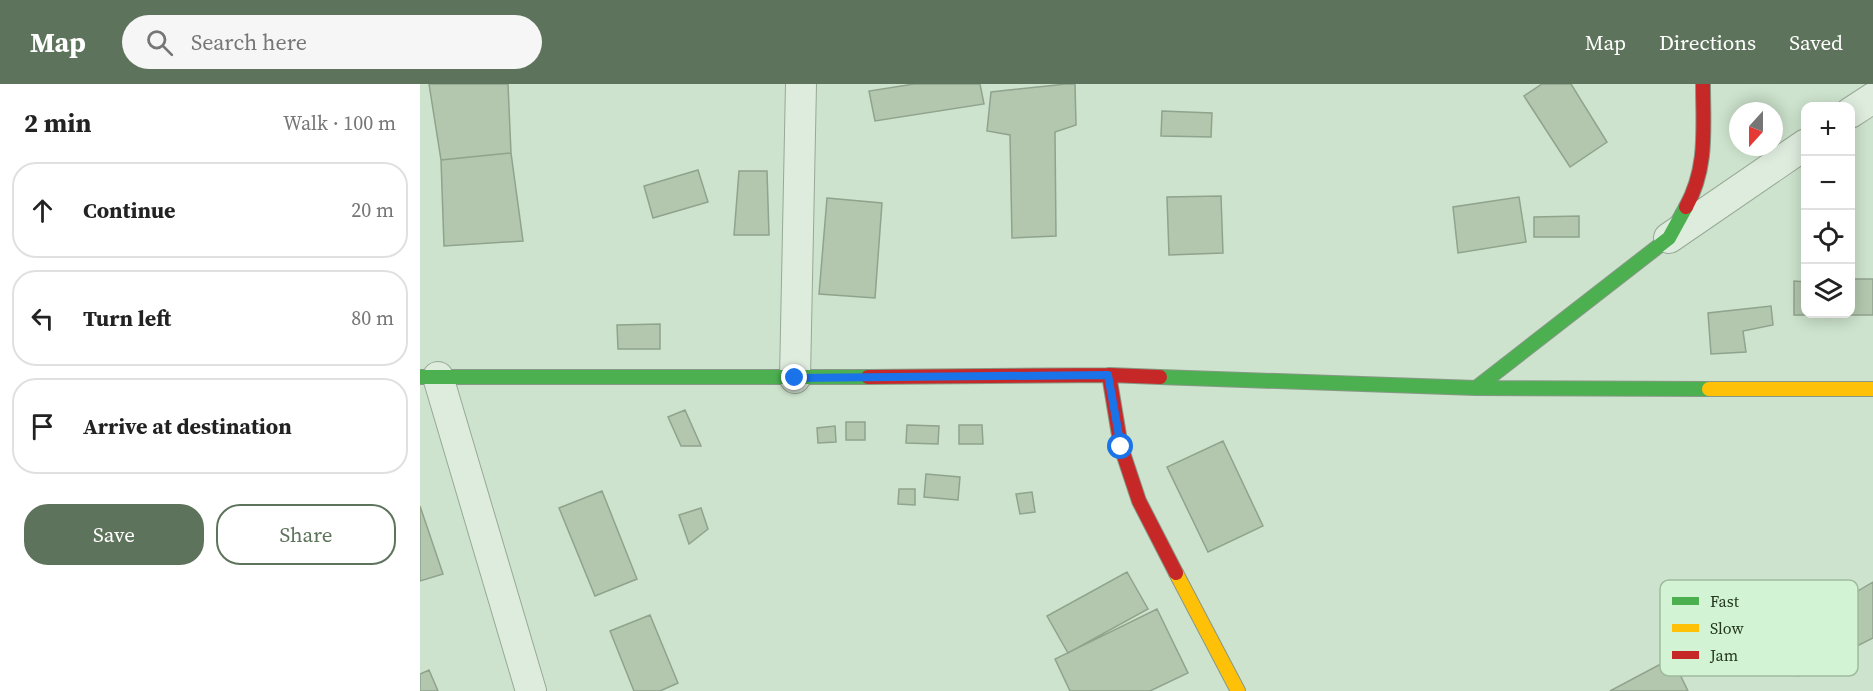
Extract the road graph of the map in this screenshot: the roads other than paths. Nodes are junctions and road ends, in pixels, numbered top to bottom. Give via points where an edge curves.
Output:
1 (801, 84) edge
2 (1700, 87) edge
3 (1873, 98) edge
4 (1855, 110) edge
5 (1801, 147) edge
6 (1669, 238) junction
7 (1108, 375) junction
8 (429, 377) edge
9 (795, 378) junction
10 (1476, 388) junction
11 (1873, 389) edge
12 (531, 691) edge
13 (1238, 691) edge

1 - 9 street
2 - 6 street via 1703,161 1691,198
3 - 4 street
5 - 6 street
6 - 10 street
7 - 9 street
7 - 10 street
7 - 13 street via 1121,447 1139,501
8 - 9 street
8 - 12 street
10 - 11 street

